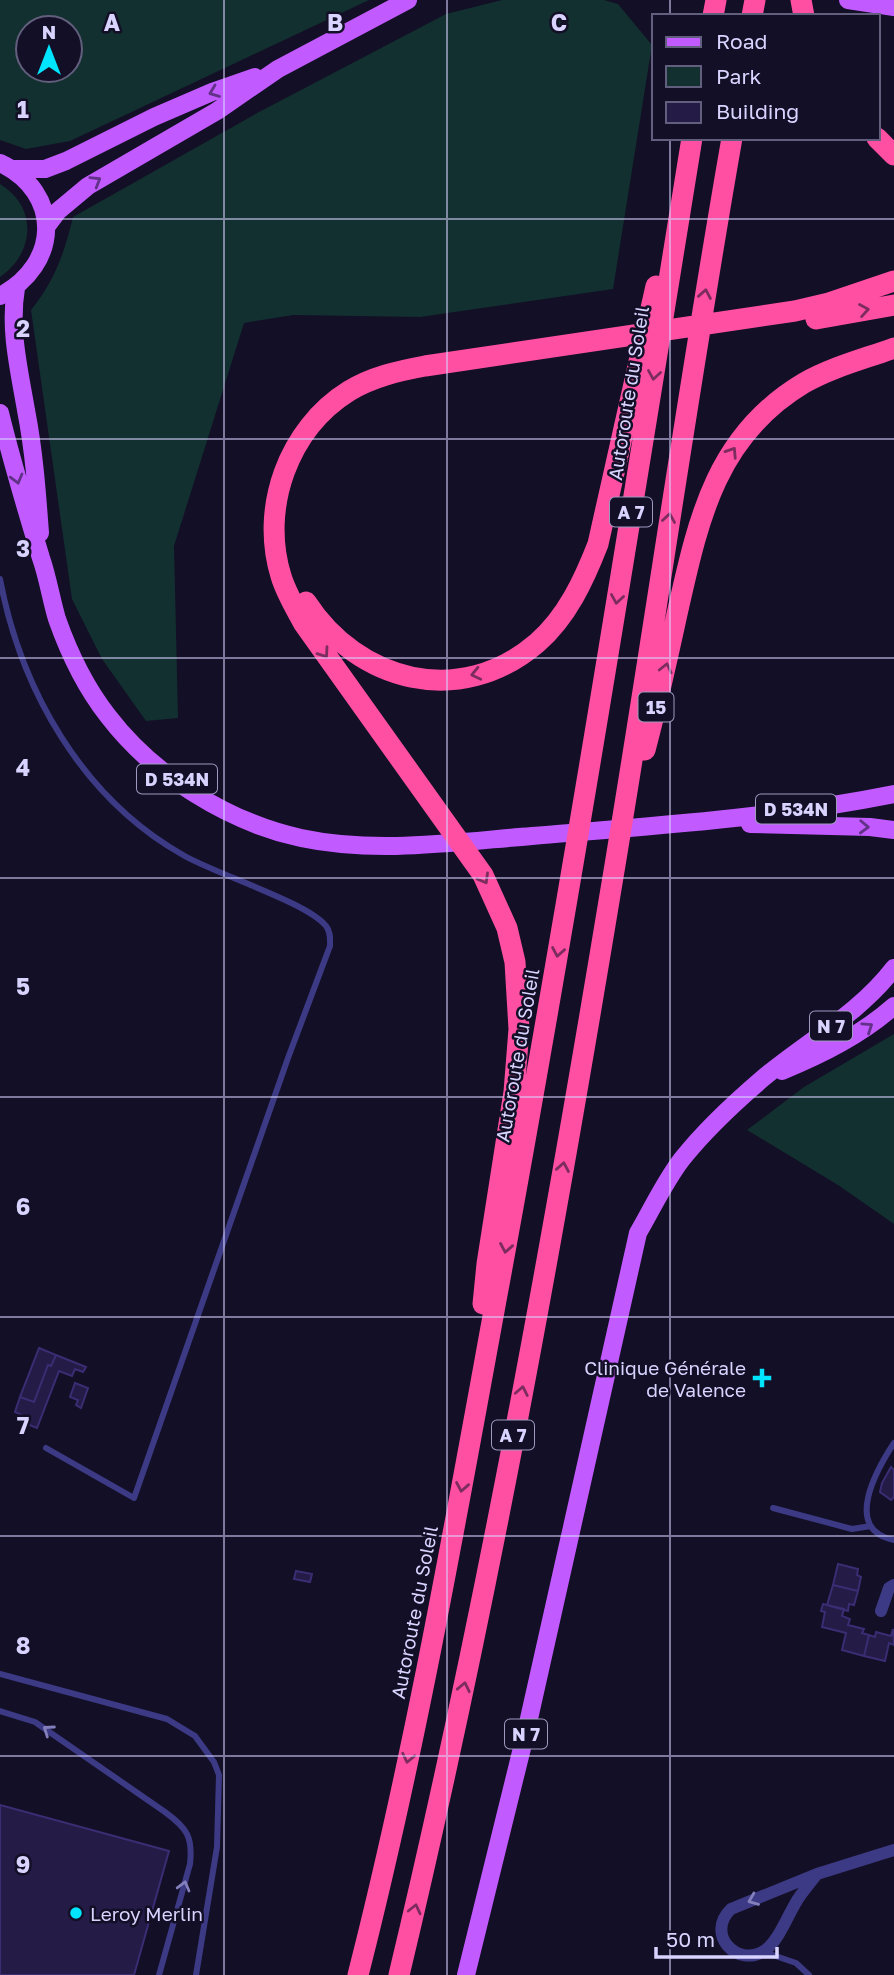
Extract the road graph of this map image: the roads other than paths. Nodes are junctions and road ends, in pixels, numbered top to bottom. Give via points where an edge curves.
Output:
1 (408, 0) edge
2 (848, 0) edge
3 (894, 7) edge
4 (278, 69) junction
5 (692, 140) edge
6 (692, 140) edge
7 (732, 140) edge
8 (879, 140) edge
9 (894, 155) edge
10 (7, 166) edge
11 (46, 227) junction
12 (894, 281) edge
13 (8, 292) edge
14 (894, 305) edge
15 (749, 324) junction
16 (600, 346) junction
17 (894, 348) edge
18 (0, 413) edge
19 (43, 561) junction
20 (0, 579) edge
21 (894, 794) edge
22 (698, 823) junction
23 (894, 830) edge
24 (613, 876) junction
25 (894, 968) edge
26 (894, 1006) edge
27 (763, 1079) junction
28 (474, 1420) junction
29 (894, 1443) edge
30 (46, 1448) dead end
31 (773, 1508) dead end
32 (871, 1526) junction
33 (894, 1540) edge
34 (894, 1585) edge
35 (881, 1611) dead end
36 (0, 1674) edge
37 (0, 1711) edge
38 (894, 1850) edge
39 (817, 1874) junction
40 (764, 1952) junction
41 (159, 1975) edge
42 (196, 1975) edge
43 (358, 1975) edge
44 (399, 1975) edge
45 (466, 1975) edge
46 (809, 1975) edge

1 - 4 main road
2 - 3 main road
4 -> 10 main road via 212,92 45,169
11 -> 4 main road via 88,186 217,111
5 -> 16 highway via 598,544 585,578 557,622 536,644 501,666 460,678 405,676 374,666 343,646 316,618 298,586 286,527 294,480 324,428 361,398 413,380
6 -> 28 highway, Autoroute du Soleil / A 7 via 567,898
24 -> 7 highway, A 7
8 - 9 highway
10 - 11 main road via 33,189
11 - 13 main road via 39,261 29,276
12 - 15 highway
13 - 19 main road, D 534N via 13,303
15 -> 14 highway
15 - 16 highway
16 -> 28 highway via 425,366 368,381 333,401 307,429 286,466 276,502 274,539 290,599 483,875 507,928 512,951 519,1029 514,1092 486,1265
24 -> 17 highway, 15 via 695,536 719,472 747,431 795,390 834,369
18 -> 19 main road, D 534N
19 - 22 main road, D 534N via 57,619 108,716 159,766 220,808 259,825 301,838 347,844 426,844
20 - 30 lane via 11,629 33,688 48,718 94,781 138,824 178,853 291,903 326,926 330,936 134,1498
21 - 22 main road, D 534N
22 -> 23 main road, D 534N
44 -> 24 highway, A 7 via 484,1590
25 - 27 main road, N 7 via 849,1013
27 -> 26 main road, N 7 via 820,1056 872,1026
27 - 45 main road, N 7 via 681,1160 638,1233 526,1732
28 -> 43 highway, Autoroute du Soleil / A 7 via 410,1753
29 - 32 lane via 874,1475 868,1495 866,1512
31 - 32 lane via 852,1529
32 - 33 lane
34 - 35 street
36 - 42 lane via 167,1719 195,1736 214,1762 219,1775 217,1847
41 -> 37 lane via 190,1864 188,1835 165,1812 35,1721
38 - 39 street
39 - 40 street
39 -> 40 street via 730,1909 722,1917 721,1934 730,1949 740,1955
40 - 46 lane via 796,1963

